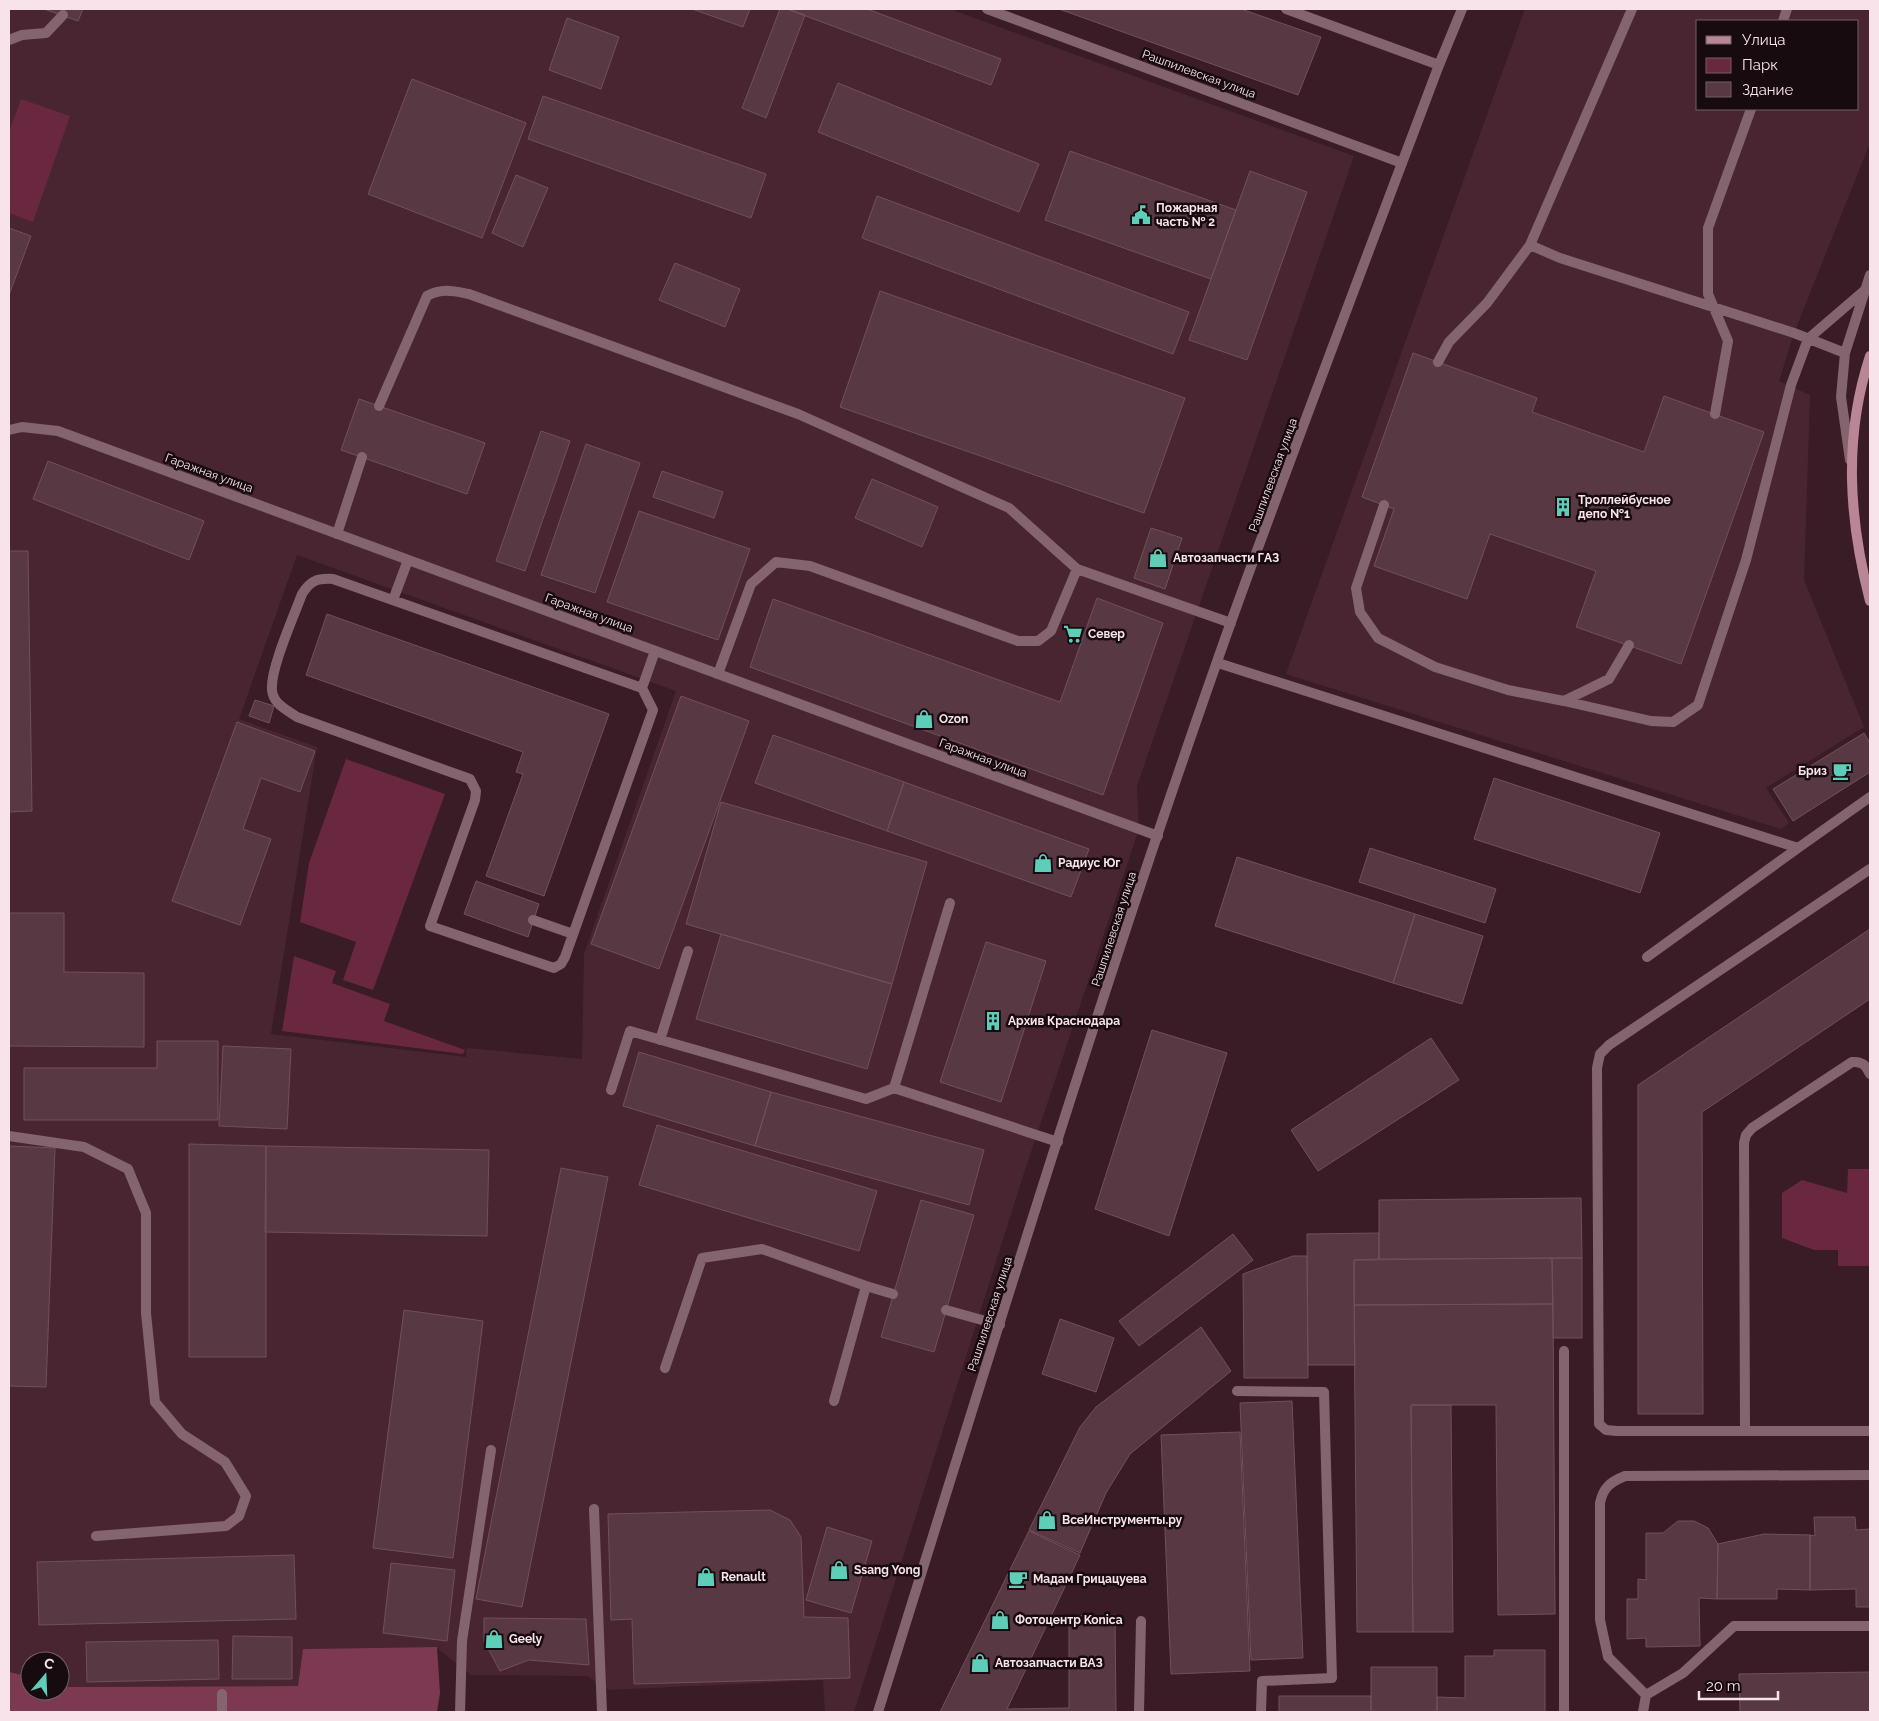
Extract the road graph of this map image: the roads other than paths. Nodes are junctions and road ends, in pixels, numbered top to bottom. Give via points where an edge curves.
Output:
1 (988, 9) edge
2 (1462, 9) edge
3 (1632, 9) edge
4 (1292, 10) edge
5 (63, 15) dead end
6 (9, 40) edge
7 (1439, 65) junction
8 (1751, 110) edge
9 (1402, 163) junction
10 (1530, 245) junction
11 (1870, 275) edge
12 (1865, 290) junction
13 (1714, 307) junction
14 (1808, 339) junction
15 (1845, 352) junction
16 (1870, 356) edge
17 (1438, 362) dead end
18 (379, 406) dead end
19 (1715, 414) dead end
20 (9, 430) edge
21 (362, 458) dead end
22 (1851, 473) junction
23 (1384, 505) dead end
24 (337, 534) junction
25 (408, 560) junction
26 (1077, 569) junction
27 (393, 600) junction
28 (1870, 601) edge
29 (1231, 624) junction
30 (1629, 645) dead end
31 (655, 651) junction
32 (1218, 662) junction
33 (718, 674) junction
34 (642, 688) junction
35 (1564, 701) junction
36 (1870, 796) edge
37 (1158, 836) junction
38 (1798, 848) junction
39 (1870, 870) edge
40 (950, 902) dead end
41 (533, 920) dead end
42 (573, 934) junction
43 (688, 951) dead end
44 (1647, 957) dead end
45 (660, 1040) junction
46 (1870, 1074) edge
47 (894, 1088) junction
48 (611, 1090) dead end
49 (9, 1136) edge
50 (1058, 1142) junction
51 (866, 1286) junction
52 (894, 1294) dead end
53 (946, 1310) dead end
54 (1000, 1325) junction
55 (1564, 1350) dead end
56 (665, 1368) dead end
57 (1237, 1391) dead end
58 (834, 1401) dead end
59 (1745, 1431) junction
60 (1870, 1431) edge
61 (491, 1450) dead end
62 (1870, 1475) edge
63 (594, 1509) dead end
64 (96, 1536) dead end
65 (1141, 1621) dead end
66 (1870, 1626) edge
67 (222, 1694) dead end
68 (1646, 1695) junction
69 (222, 1712) edge
70 (460, 1712) edge
71 (602, 1712) edge
72 (878, 1712) edge
73 (1139, 1712) edge
74 (1261, 1712) edge
75 (1564, 1712) edge
76 (1643, 1712) edge

1 - 9 street, Рашпилевская улица
2 - 7 street, Рашпилевская улица
3 - 10 street
4 - 7 street
5 - 6 street via 46,33
7 - 9 street, Рашпилевская улица
8 - 13 street via 1708,228 1708,294
9 - 29 street, Рашпилевская улица
10 - 13 street via 1560,258
10 - 17 street via 1487,303 1449,342
11 - 12 street
12 - 14 street
12 - 15 street
13 - 14 street
13 - 19 street via 1728,341
14 - 15 street
14 - 35 street via 1791,385 1746,560 1698,705 1673,722 1651,721
15 - 22 street via 1841,397
16 - 22 main road via 1856,414
18 - 26 street via 427,296 449,290 470,294 798,414 1009,508
20 - 24 street, Гаражная улица via 58,431
21 - 24 street
22 - 28 main road via 1858,555
23 - 35 street via 1356,588 1360,612 1378,638 1435,667 1508,690
24 - 25 street, Гаражная улица
25 - 27 street
25 - 31 street, Гаражная улица
26 - 29 street
26 - 33 street via 1051,631 1038,641 1018,641 810,566 776,562 751,584
27 - 34 street
27 - 42 street via 333,579 319,578 308,585 273,675 272,691 280,707 297,717 470,779 476,791 475,800 430,926 554,968 565,957
29 - 32 street, Рашпилевская улица
30 - 35 street via 1609,679
31 - 33 street, Гаражная улица
31 - 34 street
32 - 37 street, Рашпилевская улица
32 - 38 street
33 - 37 street, Гаражная улица
34 - 42 street via 653,710
36 - 38 street
37 - 50 street, Рашпилевская улица
38 - 44 street
39 - 59 street via 1609,1044 1600,1054 1597,1068 1600,1424 1606,1430 1617,1432
40 - 47 street
41 - 42 street
43 - 45 street
45 - 47 street via 866,1098
45 - 48 street via 630,1031
46 - 59 street via 1859,1062 1852,1062 1746,1135
47 - 50 street
49 - 64 street via 84,1147 128,1169 146,1212 146,1313 155,1402 182,1434 224,1462 246,1496 239,1516 226,1526
50 - 54 street, Рашпилевская улица
51 - 52 street
51 - 56 street via 762,1249 702,1258
51 - 58 street
53 - 54 street
54 - 72 street, Рашпилевская улица
55 - 75 street
57 - 74 street via 1324,1392 1332,1678 1262,1681
59 - 60 street
61 - 70 street via 462,1641
62 - 68 street via 1625,1476 1602,1491 1600,1620 1608,1657
63 - 71 street
65 - 73 street
66 - 68 street via 1734,1626 1683,1672
67 - 69 street
68 - 76 street

